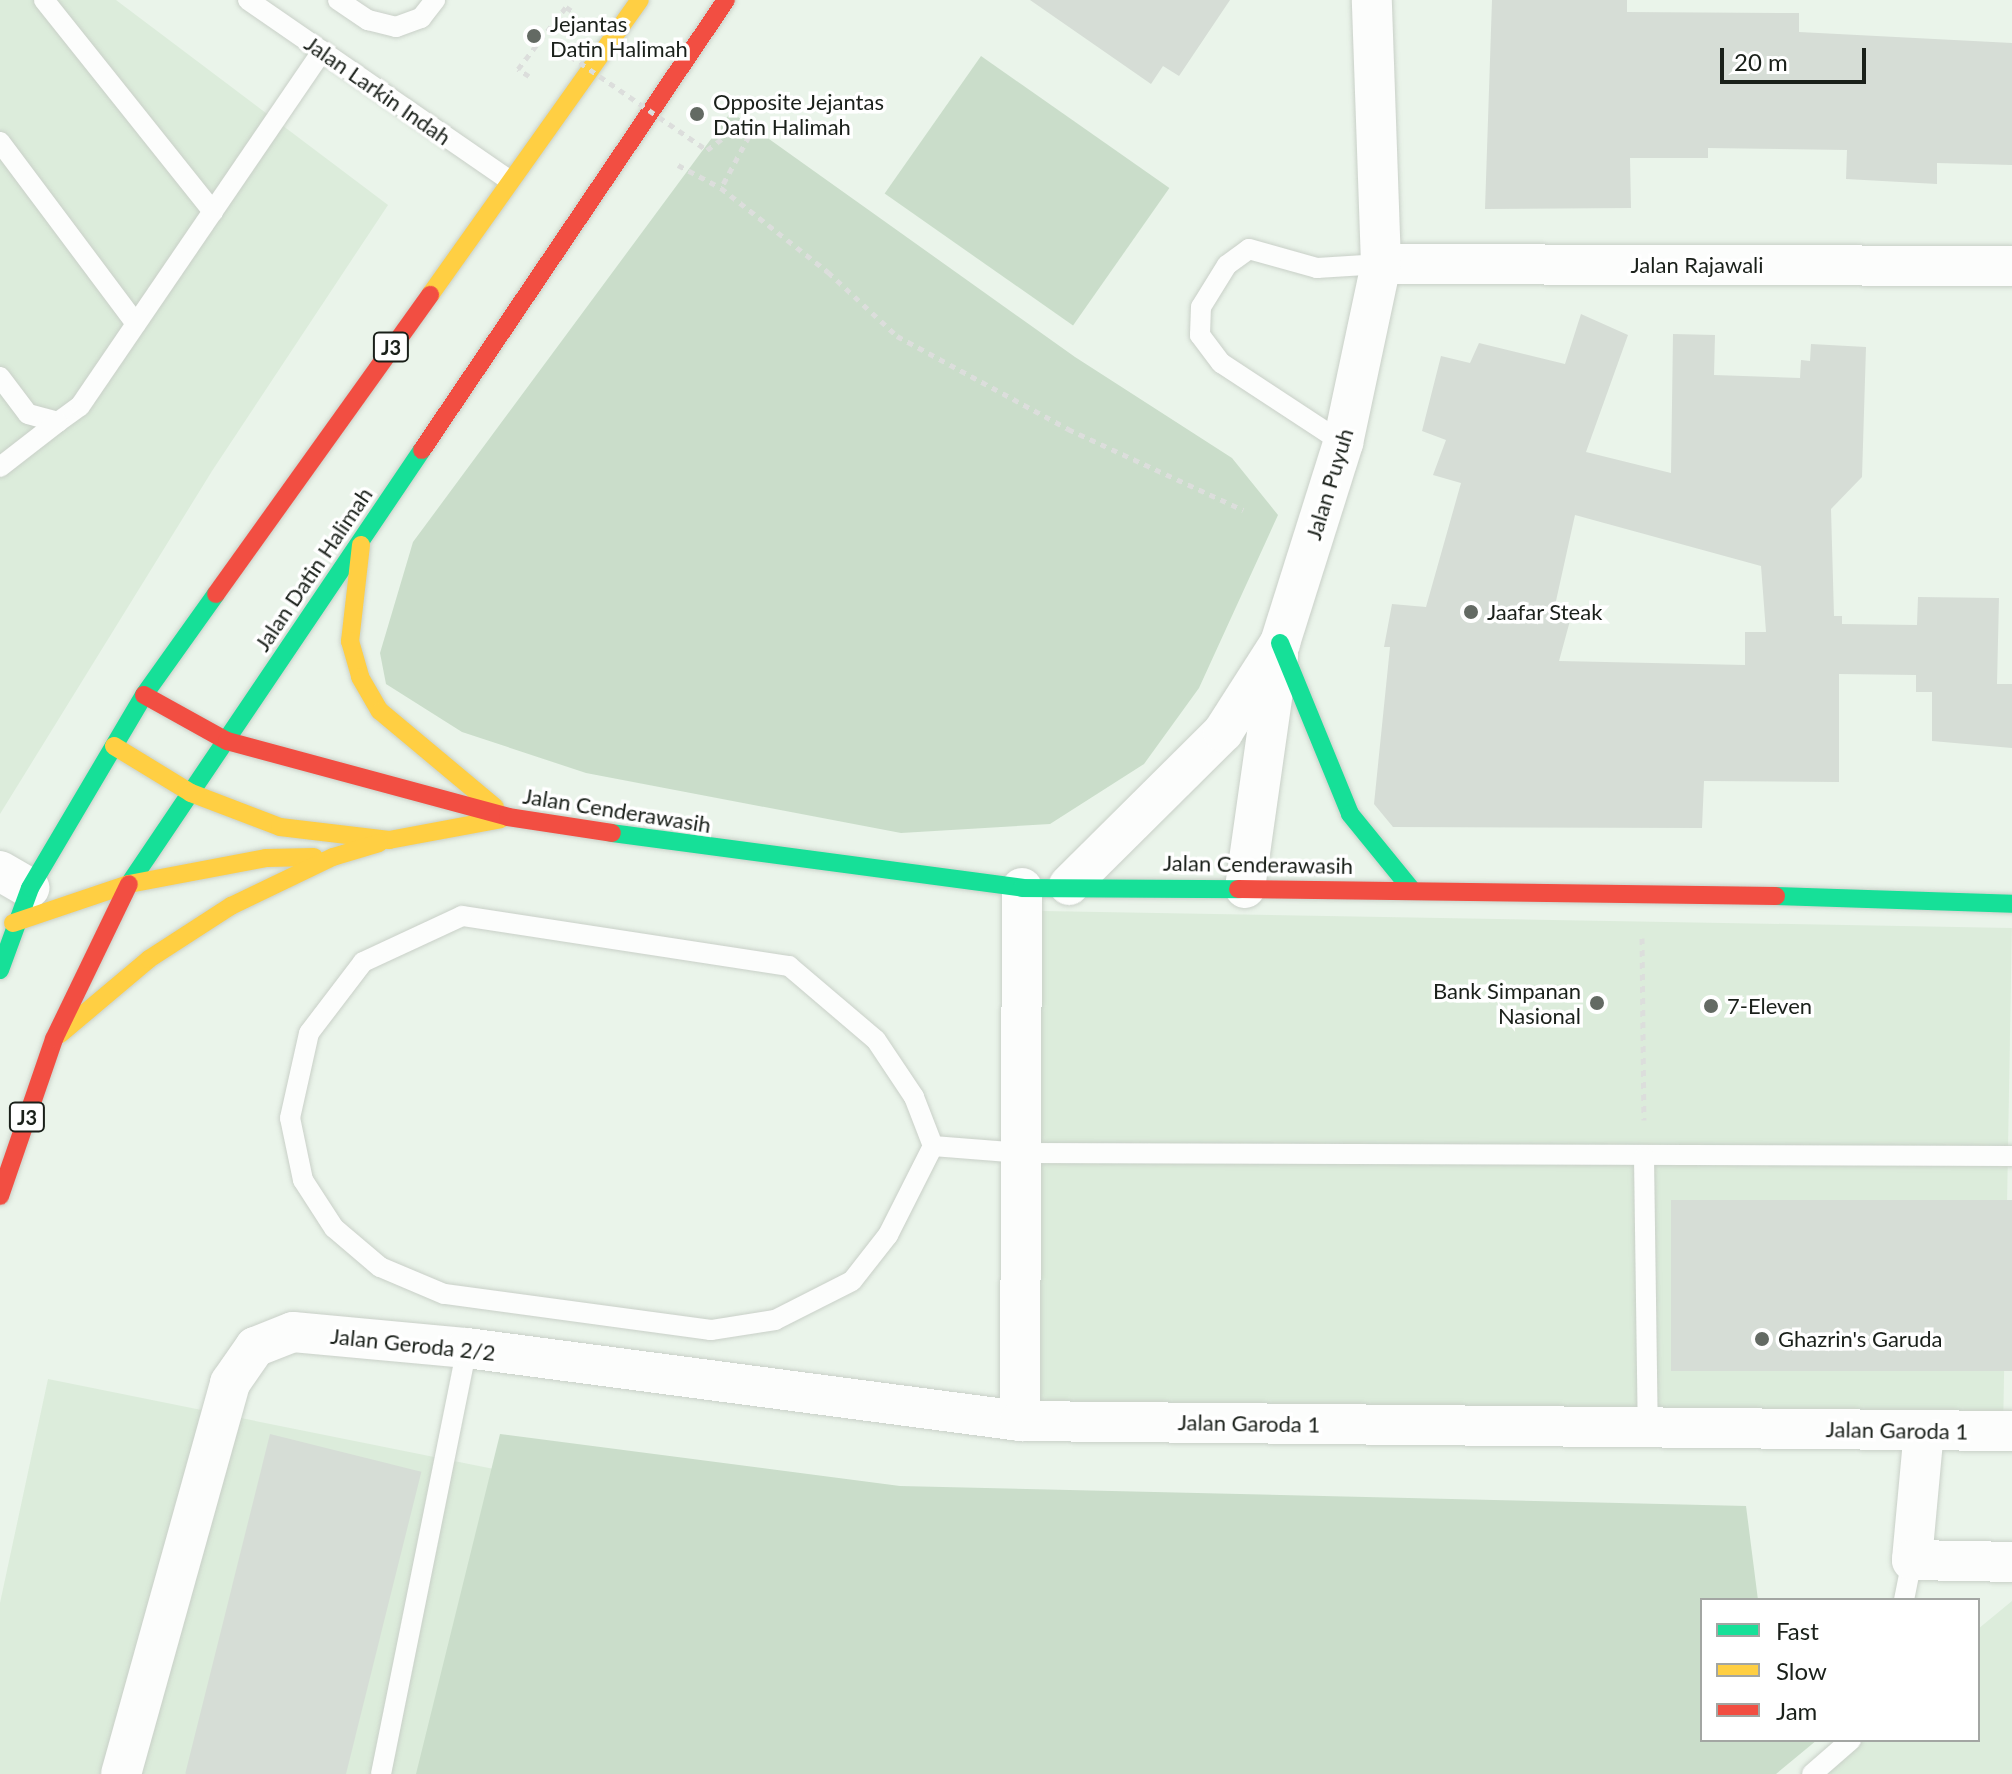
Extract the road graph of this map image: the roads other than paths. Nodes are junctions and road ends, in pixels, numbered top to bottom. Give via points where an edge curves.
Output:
1 (44, 0) edge
2 (248, 0) edge
3 (338, 0) edge
4 (435, 0) edge
5 (640, 0) edge
6 (726, 0) edge
7 (1372, 0) edge
8 (322, 51) junction
9 (0, 142) edge
10 (509, 180) junction
11 (213, 212) junction
12 (1381, 264) junction
13 (2012, 266) edge
14 (136, 324) junction
15 (0, 377) edge
16 (58, 422) junction
17 (1343, 443) junction
18 (0, 467) edge
19 (361, 539) junction
20 (1280, 643) junction
21 (144, 695) junction
22 (227, 741) junction
23 (114, 746) junction
24 (191, 793) junction
25 (508, 817) junction
26 (389, 840) junction
27 (333, 857) junction
28 (129, 884) junction
29 (1069, 885) junction
30 (1022, 888) junction
31 (1245, 888) junction
32 (1412, 890) junction
33 (21, 901) edge
34 (2012, 904) edge
35 (92, 928) junction
36 (0, 970) edge
37 (54, 1039) junction
38 (933, 1146) junction
39 (1022, 1153) junction
40 (2012, 1156) edge
41 (1644, 1157) junction
42 (0, 1196) edge
43 (467, 1348) junction
44 (1020, 1421) junction
45 (1648, 1428) junction
46 (1924, 1430) junction
47 (2012, 1431) edge
48 (1912, 1560) junction
49 (2012, 1562) edge
50 (1904, 1598) edge
51 (1849, 1742) edge
52 (121, 1774) edge
53 (381, 1774) edge
54 (1812, 1774) edge

1 - 11 lane
2 - 8 lane, Jalan Larkin Indah
3 - 4 lane via 368,20 396,27 421,18
5 - 10 main road, J3
6 - 19 main road, Jalan Datin Halimah / J3
7 - 12 street, Jalan Puyuh
8 - 10 lane, Jalan Larkin Indah
8 - 11 lane
9 - 14 lane
10 - 21 main road, J3
11 - 14 lane
12 - 13 street, Jalan Rajawali
12 - 17 street, Jalan Puyuh
12 - 17 lane via 1317,268 1249,249 1227,265 1201,307 1200,335 1221,363
14 - 16 lane via 80,406
15 - 16 lane via 28,414
16 - 18 lane
17 - 20 street, Jalan Puyuh
19 - 22 main road, Jalan Datin Halimah / J3
19 - 25 main road via 350,641 360,677 380,711
20 - 29 street, Jalan Puyuh via 1223,732
20 - 31 street
20 - 32 main road via 1350,814
21 - 22 main road, Jalan Cenderawasih
21 - 23 main road, J3
22 - 24 main road, Jalan Datin Halimah / J3
22 - 25 main road, Jalan Cenderawasih
23 - 24 main road, Jalan Cenderawasih
23 - 33 main road, J3
24 - 26 main road, Jalan Cenderawasih via 280,827
24 - 28 main road, Jalan Datin Halimah / J3
25 - 26 main road, Jalan Cenderawasih
25 - 30 main road, Jalan Cenderawasih via 867,871
26 - 27 main road
27 - 28 main road via 266,858
27 - 37 main road via 231,906 149,959
28 - 33 main road
28 - 35 main road, Jalan Datin Halimah / J3
29 - 30 main road, Jalan Cenderawasih
29 - 31 main road, Jalan Cenderawasih
30 - 39 street
31 - 32 main road, Jalan Cenderawasih
32 - 34 main road, Jalan Cenderawasih via 1641,891
33 - 35 main road
33 - 36 main road, J3
35 - 37 main road, Jalan Datin Halimah / J3
37 - 42 main road, Jalan Datin Halimah / J3
38 - 38 lane via 914,1097 876,1040 789,966 462,916 363,962 309,1033 290,1118 303,1180 334,1228 380,1267 444,1294 711,1330 775,1320 852,1281 888,1235
38 - 39 lane
39 - 41 lane
39 - 44 street
40 - 41 lane
41 - 45 lane
43 - 44 street, Jalan Geroda 2/2
43 - 52 street, Jalan Geroda 2/2 via 293,1332 255,1347 230,1383
43 - 53 lane
44 - 45 street, Jalan Garoda 1
45 - 46 street, Jalan Garoda 1
46 - 47 street, Jalan Garoda 1
46 - 48 street
48 - 49 street
48 - 50 lane
51 - 54 lane

